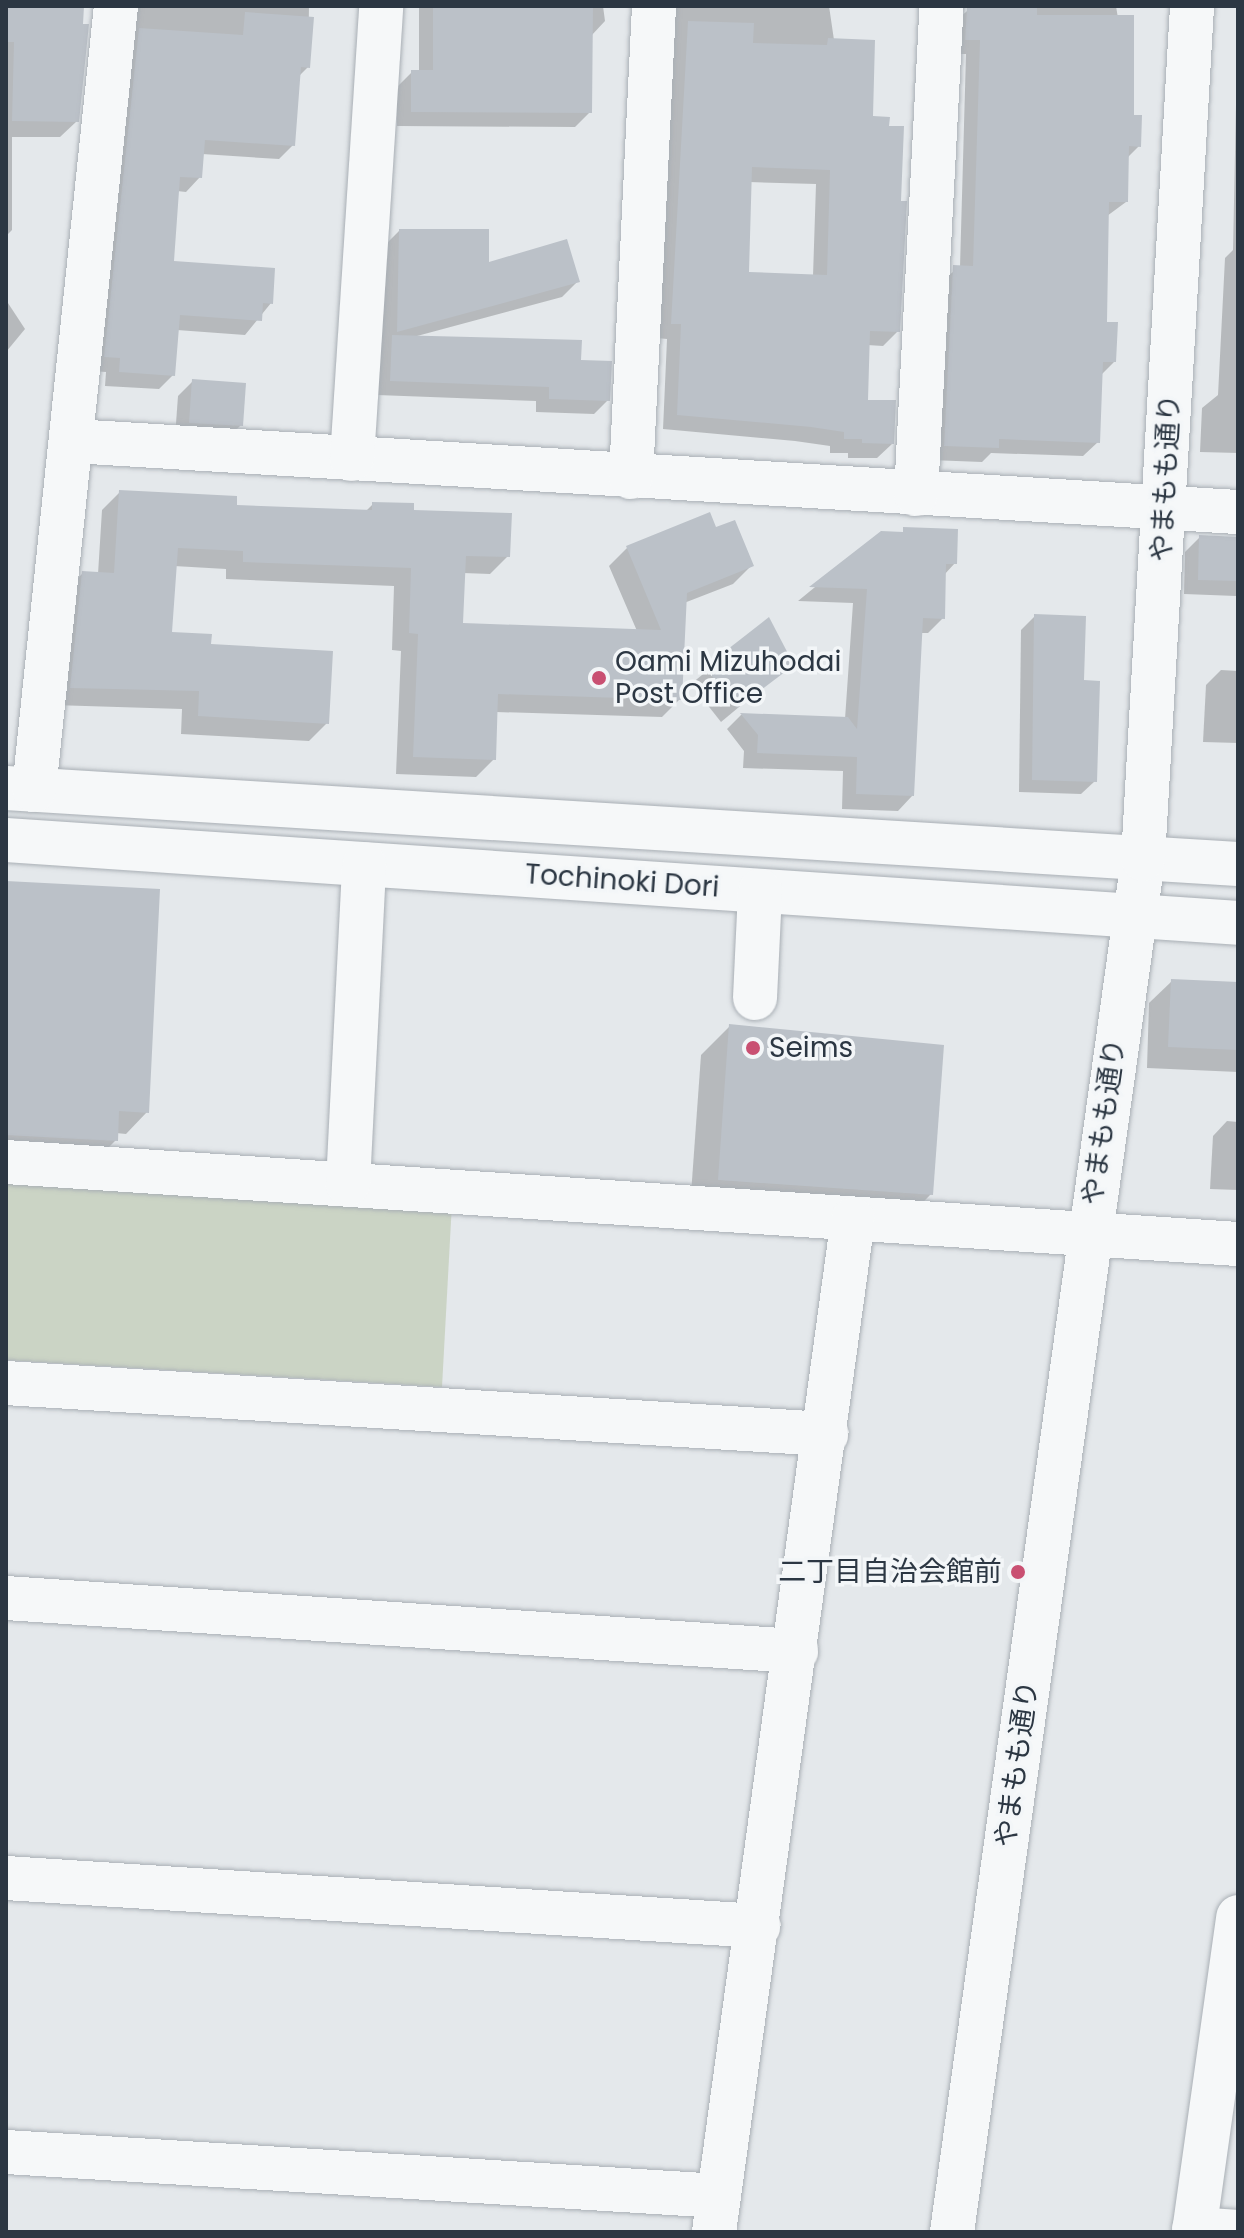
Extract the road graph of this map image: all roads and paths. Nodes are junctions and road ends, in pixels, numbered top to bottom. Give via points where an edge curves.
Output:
1 (116, 6) edge
2 (381, 6) edge
3 (654, 6) edge
4 (942, 6) edge
5 (1192, 6) edge
6 (73, 441) junction
7 (352, 459) junction
8 (631, 477) junction
9 (916, 494) junction
10 (1165, 507) junction
11 (1238, 512) edge
12 (20, 789) edge
13 (6, 840) edge
14 (1143, 859) junction
15 (364, 864) junction
16 (1238, 864) edge
17 (760, 891) junction
18 (1134, 915) junction
19 (1238, 923) edge
20 (755, 998) dead end
21 (6, 1162) edge
22 (348, 1184) junction
23 (853, 1219) junction
24 (1089, 1232) junction
25 (1238, 1244) edge
26 (6, 1383) edge
27 (826, 1434) junction
28 (6, 1598) edge
29 (796, 1651) junction
30 (6, 1878) edge
31 (758, 1926) junction
32 (1236, 1943) edge
33 (6, 2152) edge
34 (717, 2214) edge
35 (1194, 2231) edge
36 (952, 2232) edge
37 (1238, 2232) edge

1 - 6 street
2 - 7 street
3 - 8 street
4 - 9 street
5 - 10 street, やまもも通り
6 - 7 street
6 - 12 street via 64,472
7 - 8 street
8 - 9 street
9 - 10 street
10 - 11 street
10 - 14 street, やまもも通り
12 - 14 street, Tochinoki Dori
13 - 15 street, Tochinoki Dori
14 - 16 street, Tochinoki Dori
14 - 18 street, やまもも通り
15 - 17 street, Tochinoki Dori
15 - 22 street
17 - 18 street, Tochinoki Dori
17 - 20 street
18 - 19 street, Tochinoki Dori
18 - 24 street, やまもも通り
21 - 22 street
22 - 23 street
23 - 24 street
23 - 27 street
24 - 25 street
24 - 36 street, やまもも通り
26 - 27 street
27 - 29 street
28 - 29 street
29 - 31 street
30 - 31 street
31 - 34 street
32 - 35 street
33 - 34 street
35 - 37 street

